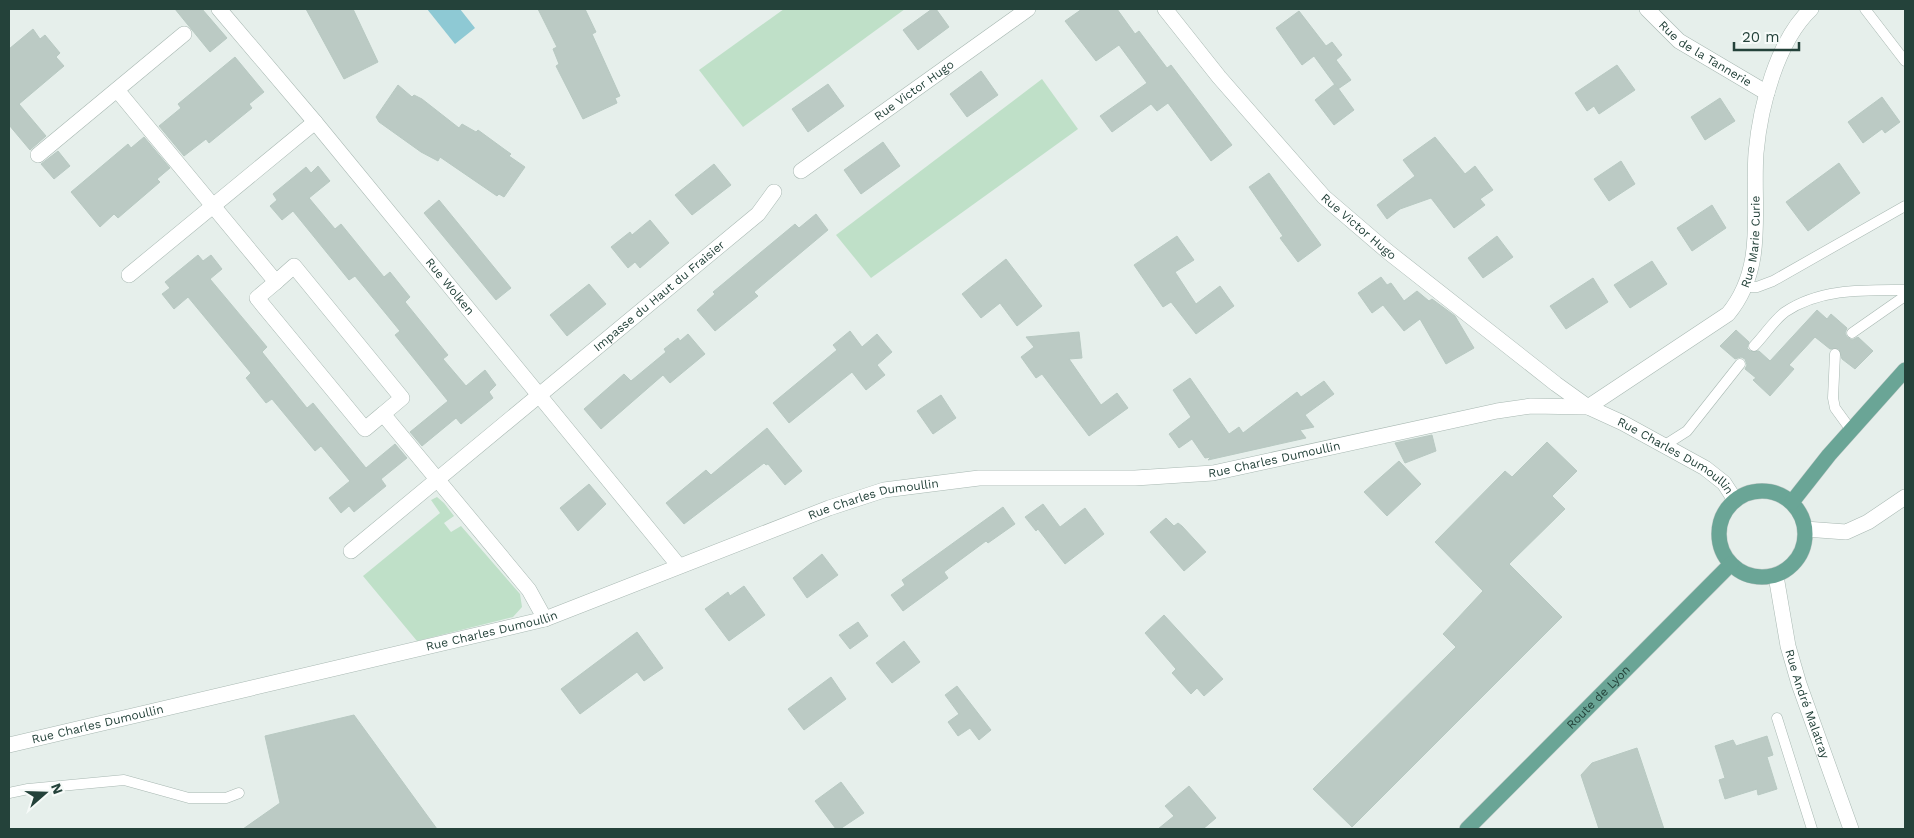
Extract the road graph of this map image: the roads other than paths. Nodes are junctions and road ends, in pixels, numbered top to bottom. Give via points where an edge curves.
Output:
1 (219, 9) edge
2 (1028, 9) edge
3 (1165, 9) edge
4 (1647, 9) edge
5 (1811, 9) edge
6 (1865, 9) edge
7 (184, 34) dead end
8 (1905, 61) edge
9 (117, 90) junction
10 (1767, 93) junction
11 (315, 122) junction
12 (38, 155) dead end
13 (800, 171) dead end
14 (774, 192) dead end
15 (1905, 206) edge
16 (212, 207) junction
17 (129, 275) dead end
18 (276, 282) junction
19 (1745, 287) junction
20 (1905, 290) edge
21 (1905, 296) edge
22 (1852, 333) dead end
23 (1754, 346) dead end
24 (1835, 354) dead end
25 (1740, 364) dead end
26 (1905, 370) edge
27 (539, 396) junction
28 (1588, 407) junction
29 (383, 414) junction
30 (1851, 430) junction
31 (1665, 445) junction
32 (438, 479) junction
33 (1905, 497) edge
34 (1735, 500) junction
35 (1792, 502) junction
36 (1805, 529) junction
37 (351, 551) dead end
38 (1731, 564) junction
39 (679, 566) junction
40 (1776, 576) junction
41 (545, 619) junction
42 (1777, 718) dead end
43 (9, 745) edge
44 (9, 793) edge
45 (239, 793) dead end
46 (1467, 829) edge
47 (1812, 829) edge
48 (1851, 829) edge

1 - 11 street, Rue Wolken
2 - 13 street, Rue Victor Hugo
3 - 28 street, Rue Victor Hugo via 1218,76 1324,197 1387,251
4 - 10 street, Rue de la Tannerie via 1679,41
5 - 10 street, Rue Marie Curie via 1786,45
6 - 8 lane
7 - 9 street
9 - 12 street
9 - 16 street
10 - 19 street, Rue Marie Curie via 1756,152 1755,249
11 - 16 street
11 - 27 street, Rue Wolken
14 - 27 street, Impasse du Haut du Fraisier via 758,214
15 - 19 lane via 1773,281
16 - 17 street
16 - 18 street
18 - 29 street via 257,298 365,429
18 - 29 street via 294,266 402,398
19 - 28 street, Rue Marie Curie via 1728,314
20 - 23 lane via 1865,290 1816,297 1784,313
21 - 22 lane
24 - 30 lane via 1835,408
25 - 31 lane via 1687,431
26 - 30 main road
27 - 32 street, Impasse du Haut du Fraisier
27 - 39 street, Rue Wolken
28 - 31 street, Rue Charles Dumoullin
28 - 39 street, Rue Charles Dumoullin via 1516,407 1212,473 1135,478 979,478 884,490 836,505
29 - 32 street
30 - 35 main road
31 - 34 street, Rue Charles Dumoullin via 1705,468 1724,483
32 - 37 street, Impasse du Haut du Fraisier
32 - 41 street via 530,590
33 - 36 street via 1868,522 1846,532
34 - 35 main road via 1748,493 1764,491 1779,494
34 - 38 main road via 1726,511 1719,532 1723,553
35 - 36 main road via 1801,514
36 - 40 main road via 1799,557
38 - 40 main road via 1752,577
38 - 46 main road, Route de Lyon
39 - 41 street, Rue Charles Dumoullin
40 - 48 street, Rue André Malatray via 1788,646 1799,684
41 - 43 street, Rue Charles Dumoullin
42 - 47 lane
44 - 45 lane via 124,780 189,798 226,798

